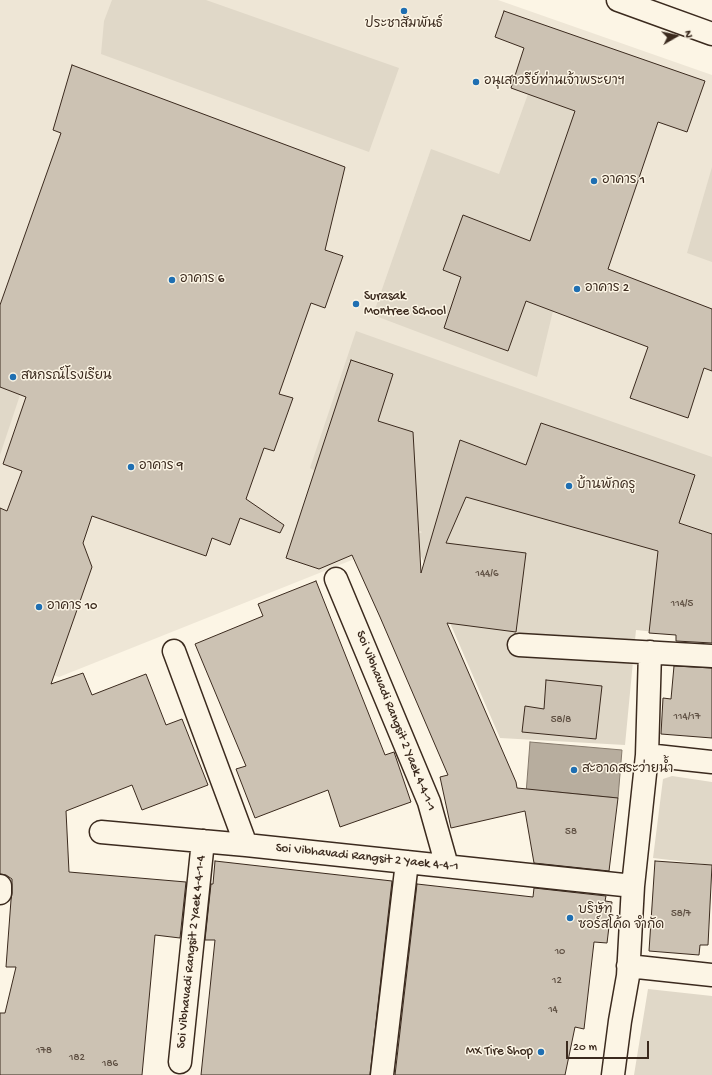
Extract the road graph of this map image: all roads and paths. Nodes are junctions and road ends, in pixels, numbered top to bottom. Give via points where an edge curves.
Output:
1 (618, 0) edge
2 (712, 34) edge
3 (336, 579) dead end
4 (519, 645) dead end
5 (174, 651) dead end
6 (650, 652) junction
7 (712, 656) edge
8 (647, 755) junction
9 (712, 762) edge
10 (100, 832) dead end
11 (203, 841) junction
12 (246, 845) junction
13 (407, 862) junction
14 (447, 866) junction
15 (0, 886) edge
16 (633, 886) junction
17 (0, 893) edge
18 (628, 966) junction
19 (712, 975) edge
20 (180, 1062) dead end
21 (382, 1075) edge
22 (613, 1075) edge

1 - 2 street
3 - 14 street, Soi Vibhavadi Rangsit 2 Yaek 4-4-1-1 via 430,802
4 - 6 street
5 - 12 street
6 - 7 street
6 - 8 street
8 - 9 street
8 - 16 street
10 - 11 street, Soi Vibhavadi Rangsit 2 Yaek 4-4-1
11 - 12 street, Soi Vibhavadi Rangsit 2 Yaek 4-4-1
11 - 20 street, Soi Vibhavadi Rangsit 2 Yaek 4-4-1-4
12 - 13 street, Soi Vibhavadi Rangsit 2 Yaek 4-4-1
13 - 14 street, Soi Vibhavadi Rangsit 2 Yaek 4-4-1
13 - 21 street
14 - 16 street, Soi Vibhavadi Rangsit 2 Yaek 4-4-1
15 - 17 street
16 - 18 street
18 - 19 street
18 - 22 street

